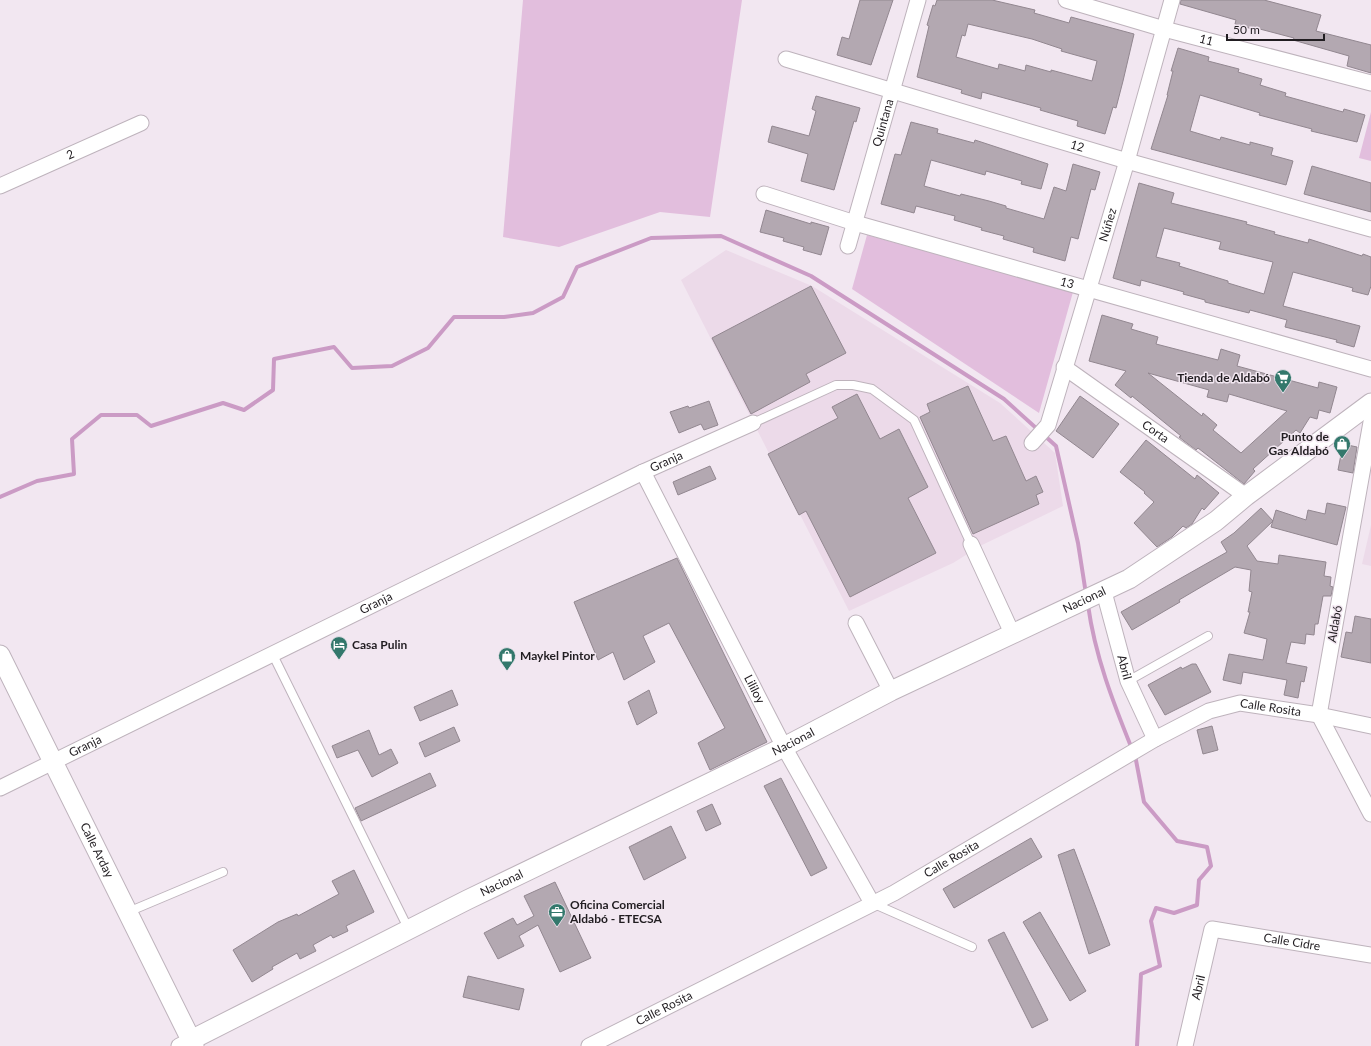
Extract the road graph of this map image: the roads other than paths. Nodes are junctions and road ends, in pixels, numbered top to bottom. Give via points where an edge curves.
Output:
1 (918, 0) edge
2 (1066, 0) edge
3 (1172, 0) edge
4 (1164, 28) junction
5 (786, 59) dead end
6 (1371, 83) edge
7 (892, 92) junction
8 (142, 123) dead end
9 (1127, 161) junction
10 (0, 186) edge
11 (764, 194) dead end
12 (855, 223) junction
13 (1371, 229) edge
14 (848, 246) dead end
15 (1088, 289) junction
16 (1064, 367) junction
17 (1371, 369) edge
18 (1371, 403) edge
19 (1371, 422) edge
20 (753, 423) joint
21 (1032, 442) dead end
22 (643, 472) junction
23 (1246, 496) junction
24 (971, 544) joint
25 (1099, 594) junction
26 (856, 623) dead end
27 (1012, 632) junction
28 (1208, 636) dead end
29 (272, 655) junction
30 (0, 656) edge
31 (1128, 681) junction
32 (891, 691) junction
33 (1319, 715) junction
34 (1371, 726) edge
35 (1149, 743) junction
36 (784, 747) junction
37 (54, 762) junction
38 (0, 788) edge
39 (1371, 814) edge
40 (223, 872) dead end
41 (872, 903) junction
42 (128, 912) junction
43 (1212, 929) joint
44 (409, 930) junction
45 (972, 947) dead end
46 (1371, 955) edge
47 (188, 1044) edge
48 (596, 1044) edge
49 (1185, 1046) edge

1 - 7 street, Quintana
2 - 4 street, 11
3 - 4 street, Núñez
4 - 6 street, 11
4 - 9 street, Núñez
5 - 7 street, 12
7 - 9 street, 12
7 - 12 street, Quintana
8 - 10 street, 2
9 - 13 street, 12
9 - 15 street, Núñez
11 - 12 street, 13
12 - 14 street, Quintana
12 - 15 street, 13
15 - 16 street, Núñez
15 - 17 street, 13
16 - 21 street, Núñez via 1048,424
16 - 23 street, Corta
18 - 23 street, Nacional
19 - 33 street, Aldabó
20 - 22 street, Granja
20 - 24 lane via 836,385 853,384 872,389 914,420
22 - 29 street, Granja
22 - 36 street, Lililoy
23 - 25 street, Nacional via 1216,521 1129,579
24 - 27 street
25 - 27 street, Nacional
25 - 31 street, Abril
26 - 32 street
27 - 32 street, Nacional
28 - 31 lane
29 - 37 street, Granja
29 - 44 lane
30 - 37 street, Calle Arday
31 - 35 street, Abril
32 - 36 street, Nacional
33 - 34 street, Calle Rosita
33 - 35 street, Calle Rosita via 1240,703 1209,711
33 - 39 street
35 - 41 street, Calle Rosita via 894,893
36 - 41 street, Lililoy
36 - 44 street, Nacional
37 - 38 street, Granja
37 - 42 street, Calle Arday
40 - 42 lane
41 - 45 lane
41 - 48 street, Calle Rosita
42 - 47 street, Calle Arday
43 - 46 street, Calle Cidre
43 - 49 street, Abril
44 - 47 street, Nacional

